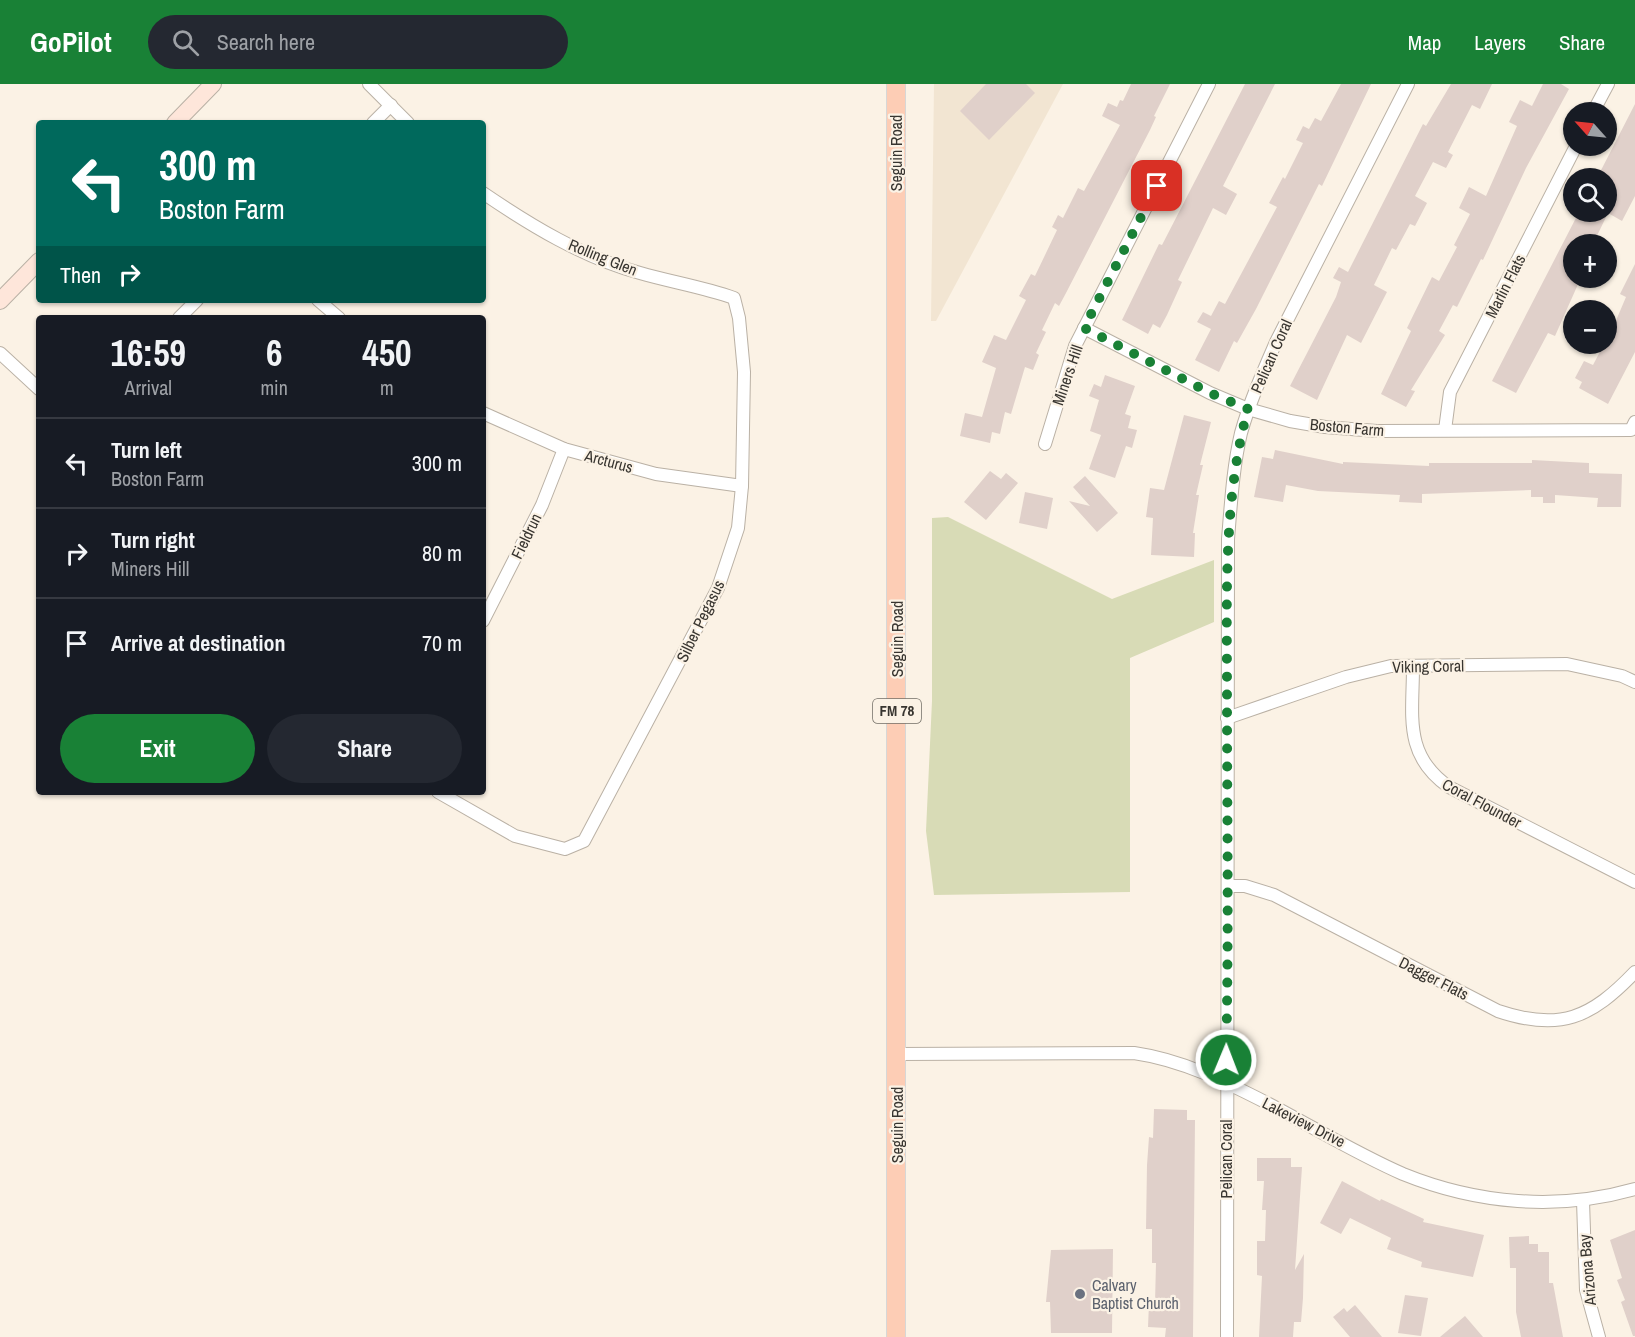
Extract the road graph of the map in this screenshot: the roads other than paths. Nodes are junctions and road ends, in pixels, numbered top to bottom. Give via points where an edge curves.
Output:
1 (213, 84) edge
2 (369, 84) edge
3 (896, 84) edge
4 (1209, 84) edge
5 (1408, 84) edge
6 (1608, 84) edge
7 (1598, 102) edge
8 (391, 105) junction
9 (178, 120) edge
10 (376, 120) edge
11 (405, 120) edge
12 (1571, 156) edge
13 (486, 195) edge
14 (36, 264) edge
15 (734, 298) joint
16 (0, 301) edge
17 (194, 303) edge
18 (322, 303) edge
19 (182, 315) edge
20 (336, 315) edge
21 (1084, 328) junction
22 (0, 353) edge
23 (36, 386) edge
24 (1248, 409) junction
25 (486, 414) edge
26 (1633, 426) edge
27 (1446, 430) junction
28 (1045, 444) dead end
29 (564, 449) junction
30 (742, 486) junction
31 (486, 615) edge
32 (1413, 666) junction
33 (1635, 682) edge
34 (1227, 718) junction
35 (443, 795) edge
36 (1635, 882) edge
37 (1229, 886) junction
38 (1635, 972) edge
39 (898, 1054) junction
40 (1226, 1082) junction
41 (1635, 1189) edge
42 (1584, 1201) junction
43 (896, 1337) edge
44 (1227, 1337) edge
45 (1599, 1337) edge

1 - 9 main road
2 - 8 street
3 - 39 main road, Seguin Road / FM 78
4 - 21 street, Miners Hill
5 - 24 street, Pelican Coral via 1276,342
6 - 7 street
8 - 10 street
8 - 11 street
12 - 27 street, Marlin Flats via 1450,392
13 - 15 street, Rolling Glen via 578,248 638,273
14 - 16 main road
15 - 30 street, Silber Pegasus via 744,372
17 - 19 street
18 - 20 street
21 - 24 street, Boston Farm
21 - 28 street, Miners Hill via 1067,365
22 - 23 street
24 - 27 street, Boston Farm via 1290,421 1345,429
24 - 34 street, Pelican Coral via 1236,464 1228,538
25 - 29 street, Arcturus
26 - 27 street, Boston Farm
29 - 30 street, Arcturus via 656,474
29 - 31 street, Fieldrun via 542,505
30 - 35 street, Silber Pegasus via 738,528 718,588 584,841 575,847 548,847 515,836
32 - 33 street, Viking Coral via 1567,664
32 - 34 street, Viking Coral via 1391,666 1357,674
32 - 36 street, Coral Flounder via 1412,734 1428,770 1449,788
34 - 37 street, Pelican Coral
37 - 38 street, Dagger Flats via 1245,886 1274,895 1498,1011 1525,1020 1554,1020 1584,1013 1615,993
37 - 40 street, Pelican Coral
39 - 40 street, Lakeview Drive via 1134,1053 1163,1057
39 - 43 main road, Seguin Road / FM 78
40 - 42 street, Lakeview Drive via 1402,1173 1442,1187 1517,1202
40 - 44 street, Pelican Coral
41 - 42 street, Lakeview Drive
42 - 45 street, Arizona Bay via 1586,1290

